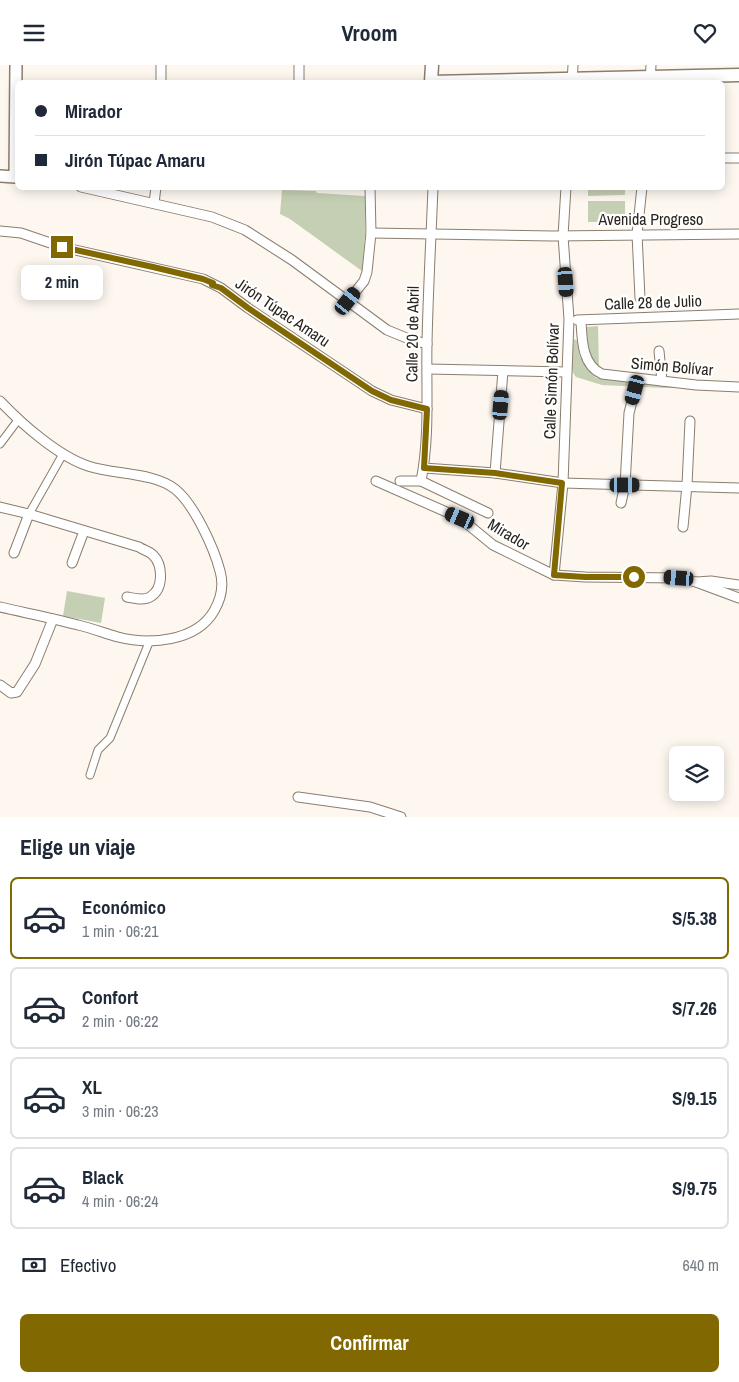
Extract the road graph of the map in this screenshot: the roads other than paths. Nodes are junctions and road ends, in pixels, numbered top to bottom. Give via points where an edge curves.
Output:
1 (16, 65) edge
2 (161, 65) edge
3 (299, 65) edge
4 (432, 65) edge
5 (573, 65) edge
6 (650, 75) edge
7 (739, 75) edge
8 (16, 80) edge
9 (161, 80) edge
10 (298, 80) edge
11 (431, 80) edge
12 (572, 80) edge
13 (585, 80) edge
14 (725, 158) edge
15 (739, 158) edge
16 (0, 176) edge
17 (15, 177) edge
18 (96, 190) edge
19 (156, 190) edge
20 (370, 190) edge
21 (433, 190) edge
22 (566, 190) edge
23 (642, 190) edge
24 (154, 203) junction
25 (0, 231) edge
26 (371, 233) junction
27 (431, 233) junction
28 (637, 234) junction
29 (739, 234) edge
30 (563, 236) junction
31 (640, 298) dead end
32 (348, 301) junction
33 (739, 314) edge
34 (569, 319) junction
35 (581, 321) junction
36 (427, 343) junction
37 (659, 351) dead end
38 (428, 369) junction
39 (504, 371) junction
40 (566, 373) junction
41 (662, 381) junction
42 (739, 387) edge
43 (635, 390) dead end
44 (0, 401) edge
45 (427, 409) junction
46 (18, 420) junction
47 (690, 421) dead end
48 (0, 444) edge
49 (63, 454) junction
50 (424, 468) junction
51 (495, 473) junction
52 (376, 481) dead end
53 (400, 481) dead end
54 (421, 481) junction
55 (562, 483) junction
56 (625, 485) junction
57 (687, 485) junction
58 (739, 488) edge
59 (622, 503) dead end
60 (0, 507) edge
61 (488, 513) dead end
62 (29, 514) junction
63 (683, 527) dead end
64 (84, 531) junction
65 (14, 553) dead end
66 (72, 563) dead end
67 (554, 575) junction
68 (696, 582) junction
69 (739, 585) edge
70 (127, 597) dead end
71 (739, 598) edge
72 (0, 607) edge
73 (53, 619) junction
74 (150, 640) junction
75 (0, 685) edge
76 (90, 775) dead end
77 (298, 797) dead end
78 (401, 817) edge

1 - 8 street
2 - 9 street
3 - 10 street
4 - 11 main road
5 - 12 street
6 - 7 main road
6 - 13 main road
14 - 15 street
16 - 17 street
18 - 24 street
19 - 24 street
20 - 26 street
21 - 27 street, Calle 20 de Abril
22 - 30 street, Calle Simón Bolívar
23 - 28 street
24 - 32 street via 212,217 245,230 292,259
25 - 45 street, Jirón Túpac Amaru via 21,233 62,247 213,283 372,391 391,400
26 - 27 street, Avenida Progreso
26 - 32 street via 366,276
27 - 30 street, Avenida Progreso
27 - 36 street, Calle 20 de Abril
28 - 29 street, Avenida Progreso
28 - 30 street, Avenida Progreso
28 - 31 street
30 - 34 street, Calle Simón Bolívar
32 - 36 street via 388,330
33 - 35 street, Calle 28 de Julio
34 - 35 street, Calle 28 de Julio
34 - 40 street, Calle Simón Bolívar
35 - 41 street, Simón Bolívar via 584,351 597,372
36 - 38 street, Calle 20 de Abril
37 - 41 street
38 - 39 street
38 - 45 street, Calle 20 de Abril
39 - 40 street
39 - 51 street
40 - 55 street, Calle Simón Bolívar
41 - 42 street, Simón Bolívar
43 - 56 street via 629,413
44 - 46 street
45 - 50 street, Calle 20 de Abril
46 - 48 street
46 - 49 street
47 - 57 street
49 - 62 street
49 - 74 street via 89,467 155,479 170,485 186,501 211,543 222,583 219,601 212,615 194,630
50 - 51 street
50 - 54 street, Calle 20 de Abril
51 - 55 street
52 - 67 street, Mirador via 460,518 493,545
53 - 54 street
54 - 61 street
55 - 56 street
55 - 67 street, Calle Simón Bolívar
56 - 57 street
56 - 59 street
57 - 58 street
57 - 63 street
60 - 62 street
62 - 64 street
62 - 65 street
64 - 66 street
64 - 70 street via 139,547 156,559 161,574 155,593 146,599
67 - 68 street, Mirador via 663,577
68 - 69 street, Mirador
68 - 71 street, Mirador
72 - 73 street
73 - 74 street via 118,637
73 - 75 street via 35,664 17,692 11,693
74 - 76 street via 110,738 98,751
77 - 78 street via 370,807

